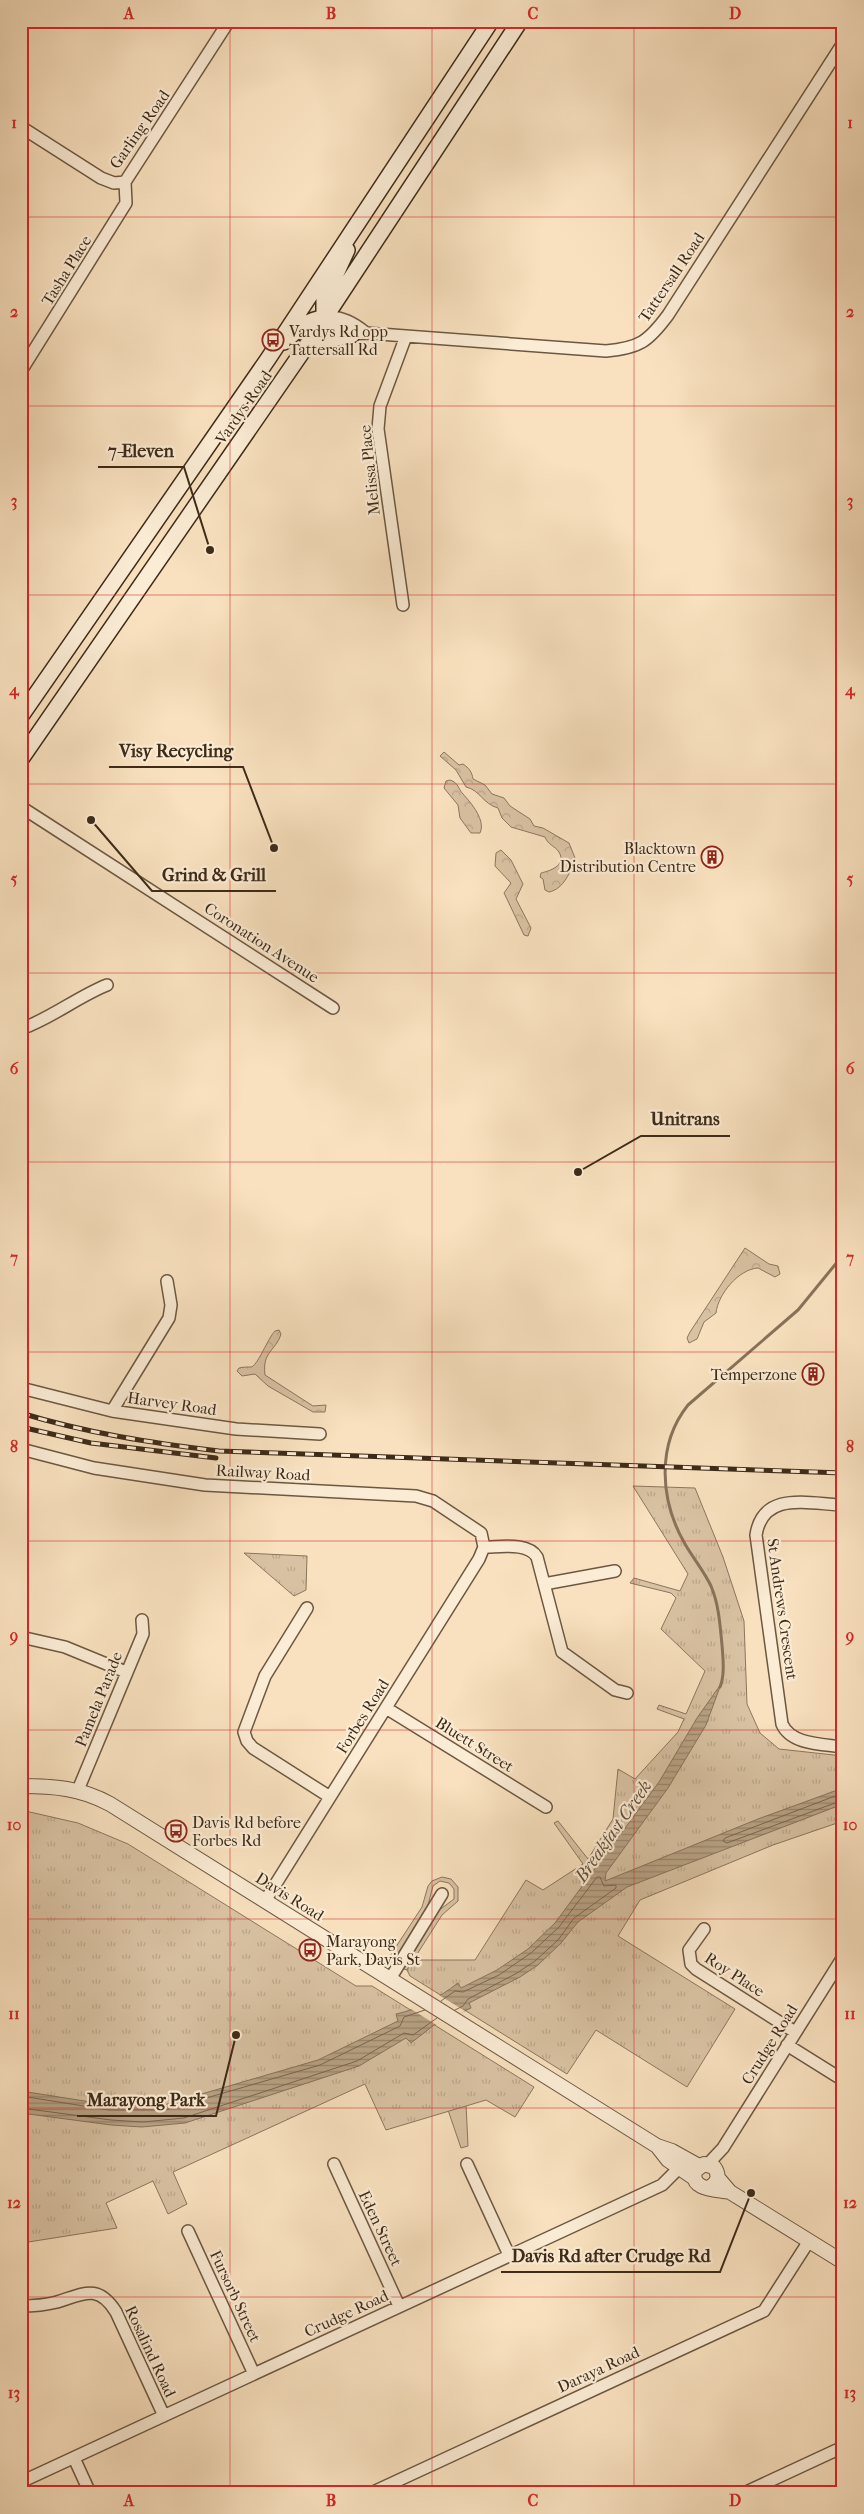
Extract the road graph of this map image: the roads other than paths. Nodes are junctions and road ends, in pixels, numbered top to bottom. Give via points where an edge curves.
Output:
1 (229, 21) edge
2 (491, 21) edge
3 (520, 21) edge
4 (843, 44) edge
5 (21, 127) edge
6 (125, 182) junction
7 (368, 206) junction
8 (324, 318) junction
9 (359, 334) junction
10 (406, 336) junction
11 (307, 345) junction
12 (268, 359) junction
13 (21, 371) edge
14 (403, 605) dead end
15 (21, 716) edge
16 (21, 759) edge
17 (21, 807) edge
18 (108, 985) dead end
19 (333, 1008) dead end
20 (21, 1029) edge
21 (167, 1281) dead end
22 (21, 1388) edge
23 (112, 1411) junction
24 (320, 1434) dead end
25 (21, 1449) edge
26 (843, 1505) edge
27 (484, 1547) junction
28 (615, 1571) dead end
29 (544, 1584) junction
30 (307, 1608) dead end
31 (142, 1620) dead end
32 (21, 1637) edge
33 (126, 1672) junction
34 (627, 1693) dead end
35 (386, 1708) junction
36 (843, 1747) edge
37 (21, 1786) edge
38 (78, 1790) junction
39 (330, 1797) junction
40 (546, 1807) dead end
41 (442, 1894) dead end
42 (265, 1901) junction
43 (704, 1929) dead end
44 (843, 1956) edge
45 (390, 1978) junction
46 (795, 2032) junction
47 (787, 2045) junction
48 (843, 2080) edge
49 (657, 2146) junction
50 (334, 2164) dead end
51 (468, 2164) dead end
52 (679, 2168) junction
53 (707, 2174) junction
54 (188, 2231) dead end
55 (809, 2241) junction
56 (509, 2255) junction
57 (843, 2262) edge
58 (21, 2306) edge
59 (399, 2306) junction
60 (254, 2374) junction
61 (164, 2416) junction
62 (843, 2447) edge
63 (74, 2458) junction
64 (21, 2482) edge
65 (90, 2493) edge
66 (371, 2493) edge
67 (744, 2493) edge

1 - 6 street, Garling Road
2 - 7 main road, Vardys Road
3 - 8 main road, Vardys Road
4 - 10 street, Tattersall Road via 668,315 641,344 627,349 606,350
5 - 6 street, Garling Road via 101,178 114,183
6 - 13 street, Tasha Place via 126,203
7 - 8 main road via 324,300
7 - 12 main road, Vardys Road
8 - 9 street, Tattersall Road via 333,316 357,326
8 - 11 main road, Vardys Road
8 - 12 main road via 303,325
9 - 10 street, Tattersall Road
9 - 11 main road
10 - 14 street, Melissa Place via 380,406 378,429
11 - 16 main road, Vardys Road
12 - 15 main road, Vardys Road
17 - 19 street, Coronation Avenue
18 - 20 street via 38,1024
21 - 23 street via 171,1304 169,1318
22 - 23 street, Harvey Road
23 - 24 street, Harvey Road via 236,1429
25 - 27 street, Railway Road via 94,1468 205,1485 416,1496 433,1501 474,1526 481,1532
26 - 36 street, St Andrews Crescent via 774,1505 762,1516 756,1535 782,1724 785,1731 798,1739
27 - 29 street via 534,1551
27 - 35 street, Forbes Road
28 - 29 street
29 - 34 street via 562,1652 615,1690
30 - 39 street via 265,1676 244,1732 246,1741 253,1748
31 - 33 street, Pamela Parade via 143,1634
32 - 33 street via 65,1647
33 - 38 street, Pamela Parade
35 - 39 street, Forbes Road
35 - 40 street, Bluett Street
37 - 38 street, Davis Road
38 - 42 street, Davis Road via 110,1804
39 - 42 street, Forbes Road
41 - 45 street
42 - 45 street, Davis Road
43 - 46 street, Roy Place via 690,1950 691,1964 696,1970
44 - 46 street, Crudge Road
45 - 49 street, Davis Road
46 - 47 street, Crudge Road
47 - 48 street
47 - 53 street, Crudge Road
49 - 52 street, Davis Road
49 - 53 street, Davis Road via 672,2151
50 - 59 street, Eden Street
51 - 56 street
52 - 53 street, Davis Road
52 - 56 street, Crudge Road via 662,2185
53 - 55 street, Davis Road
54 - 60 street, Fursorb Street
55 - 57 street, Davis Road
55 - 66 street, Daraya Road via 764,2310
56 - 59 street, Crudge Road
58 - 61 street, Rosalind Road via 46,2304 89,2292 106,2300 116,2312
59 - 60 street, Crudge Road
60 - 61 street, Crudge Road
61 - 63 street, Crudge Road
62 - 67 street
63 - 64 street, Crudge Road
63 - 65 street

